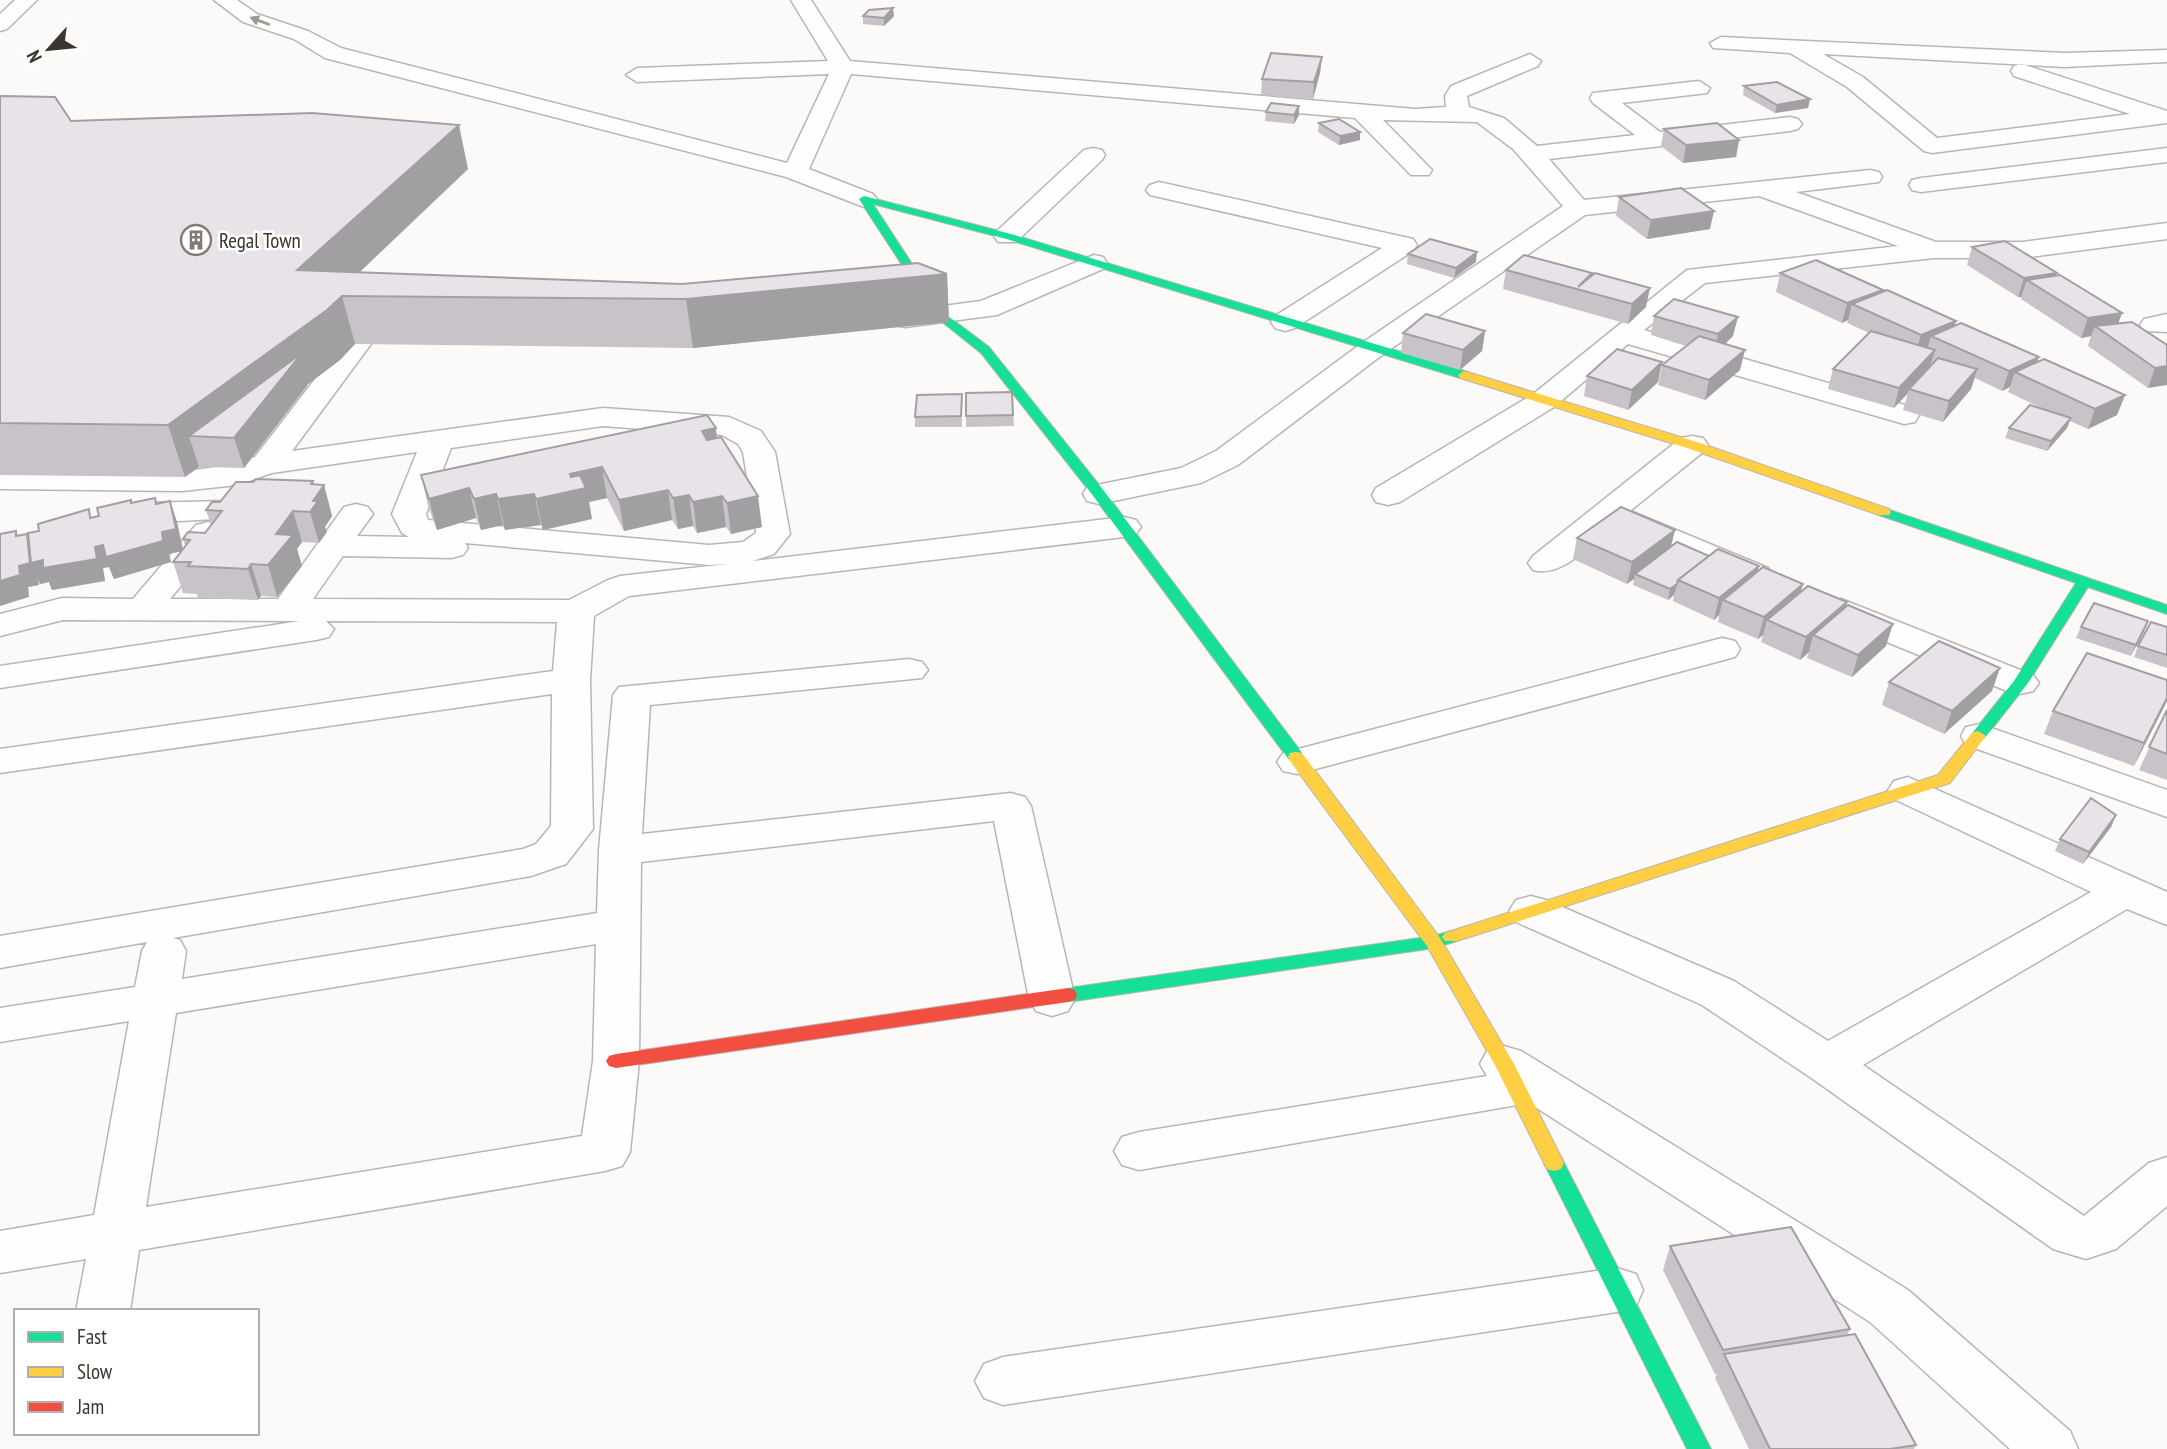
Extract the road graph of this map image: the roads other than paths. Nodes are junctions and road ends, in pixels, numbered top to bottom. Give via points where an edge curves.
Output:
1 (27, 0) edge
2 (224, 0) edge
3 (265, 0) edge
4 (801, 0) edge
5 (0, 1) edge
6 (0, 24) edge
7 (300, 35) junction
8 (1721, 43) dead end
9 (1796, 47) junction
10 (2164, 58) edge
11 (2065, 60) junction
12 (1530, 61) dead end
13 (844, 67) junction
14 (2022, 71) junction
15 (637, 75) dead end
16 (1939, 76) dead end
17 (1883, 80) dead end
18 (1855, 82) junction
19 (1699, 88) dead end
20 (1362, 112) junction
21 (1459, 114) junction
22 (1790, 124) dead end
23 (1656, 140) junction
24 (1932, 146) junction
25 (1533, 154) junction
26 (1093, 155) dead end
27 (2167, 155) edge
28 (1420, 170) dead end
29 (795, 172) junction
30 (1870, 177) dead end
31 (1975, 180) junction
32 (1921, 185) dead end
33 (1759, 188) junction
34 (1158, 190) dead end
35 (864, 199) junction
36 (1578, 208) junction
37 (2167, 230) edge
38 (1007, 236) junction
39 (1934, 250) junction
40 (1094, 263) junction
41 (1797, 265) junction
42 (1848, 287) edge
43 (940, 315) junction
44 (872, 322) edge
45 (1285, 323) junction
46 (327, 331) edge
47 (1623, 333) junction
48 (1372, 349) junction
49 (1543, 401) junction
50 (1904, 415) dead end
51 (438, 440) junction
52 (1692, 445) junction
53 (266, 464) junction
54 (0, 479) edge
55 (1099, 494) junction
56 (1388, 495) dead end
57 (356, 514) dead end
58 (1609, 514) junction
59 (89, 525) edge
60 (1124, 527) junction
61 (332, 546) junction
62 (1545, 563) dead end
63 (2085, 581) junction
64 (620, 587) junction
65 (143, 609) junction
66 (288, 610) junction
67 (437, 610) junction
68 (2167, 610) edge
69 (576, 611) junction
70 (0, 625) edge
71 (1722, 649) dead end
72 (909, 670) dead end
73 (0, 677) edge
74 (571, 680) junction
75 (2020, 683) junction
76 (1980, 736) junction
77 (0, 761) edge
78 (1297, 762) junction
79 (1908, 790) junction
80 (2167, 804) edge
81 (620, 850) junction
82 (2125, 891) junction
83 (2167, 910) edge
84 (1531, 911) junction
85 (620, 925) junction
86 (1434, 942) junction
87 (164, 951) dead end
88 (0, 952) edge
89 (1052, 999) junction
90 (155, 1001) junction
91 (0, 1025) edge
92 (616, 1061) junction
93 (1827, 1064) junction
94 (1510, 1076) junction
95 (1139, 1151) dead end
96 (2167, 1177) edge
97 (119, 1231) junction
98 (0, 1252) edge
99 (1617, 1290) junction
100 (103, 1309) edge
101 (1003, 1381) dead end
102 (1699, 1449) edge
103 (2050, 1449) edge

1 - 5 street
1 - 6 street
7 -> 2 street via 250,18
3 - 7 street
4 - 13 street
7 - 29 street via 333,53
8 - 9 street
9 - 11 street
9 - 18 street
10 - 11 street
11 - 14 street
12 - 21 street via 1459,91
13 - 15 street
13 - 20 street
13 - 29 street
14 - 16 street
14 - 24 street via 2162,117
17 - 18 street
18 - 24 street
19 - 23 street via 1601,98
20 - 21 street
20 - 28 street
21 - 25 street via 1487,117
22 - 23 street
23 - 25 street
24 - 31 street
25 - 36 street
26 - 38 street
27 - 31 street
29 - 35 street
30 - 33 street
31 - 32 street
33 - 36 street
33 - 39 street
34 - 45 street via 1404,245
35 - 38 street
35 - 43 street
36 - 48 street
37 - 39 street via 2022,250
38 - 40 street
39 - 41 street
40 - 43 street via 987,309
40 - 45 street
41 - 42 street
41 - 47 street via 1697,276
43 - 44 street
43 - 55 street via 985,350
45 - 48 street
46 - 53 street via 379,333 328,360
47 - 49 street
47 - 50 street
48 - 49 street
48 - 55 street via 1208,469 1159,484
49 - 52 street
49 - 56 street
51 - 51 street via 409,514 421,530 709,555 747,552 762,547 773,534 759,453 750,438 729,426 603,417
51 - 53 street
52 - 58 street
52 - 63 street
53 - 54 street via 237,475 182,481
55 - 60 street
57 - 61 street
58 - 62 street
58 - 75 street
59 - 65 street via 141,513 224,511
60 - 64 street
60 - 78 street
61 - 64 street via 599,550
61 - 66 street
63 - 68 street
63 - 75 street
64 - 69 street
65 - 66 street
65 - 70 street via 62,609
66 - 67 street
67 - 69 street
67 - 73 street
69 - 74 street
71 - 78 street
72 - 81 street via 632,695
74 - 77 street
74 - 88 street via 572,829 551,854 531,862
75 - 76 street
76 - 79 street via 1944,779
76 - 80 street
78 - 86 street
79 - 82 street
79 - 84 street
81 - 85 street
81 - 89 street via 1012,806
82 - 83 street
82 - 93 street
84 - 86 street
84 - 93 street via 1696,980
85 - 90 street
85 - 92 street
86 - 89 street
86 - 94 street
87 - 90 street
89 - 92 street
90 - 91 street
90 - 97 street
92 - 97 street via 605,1152
93 - 96 street via 2071,1234 2086,1238 2098,1234
94 - 95 street
94 - 99 street
94 - 103 street via 1889,1306
97 - 98 street
97 - 100 street
99 - 101 street
99 - 102 street

